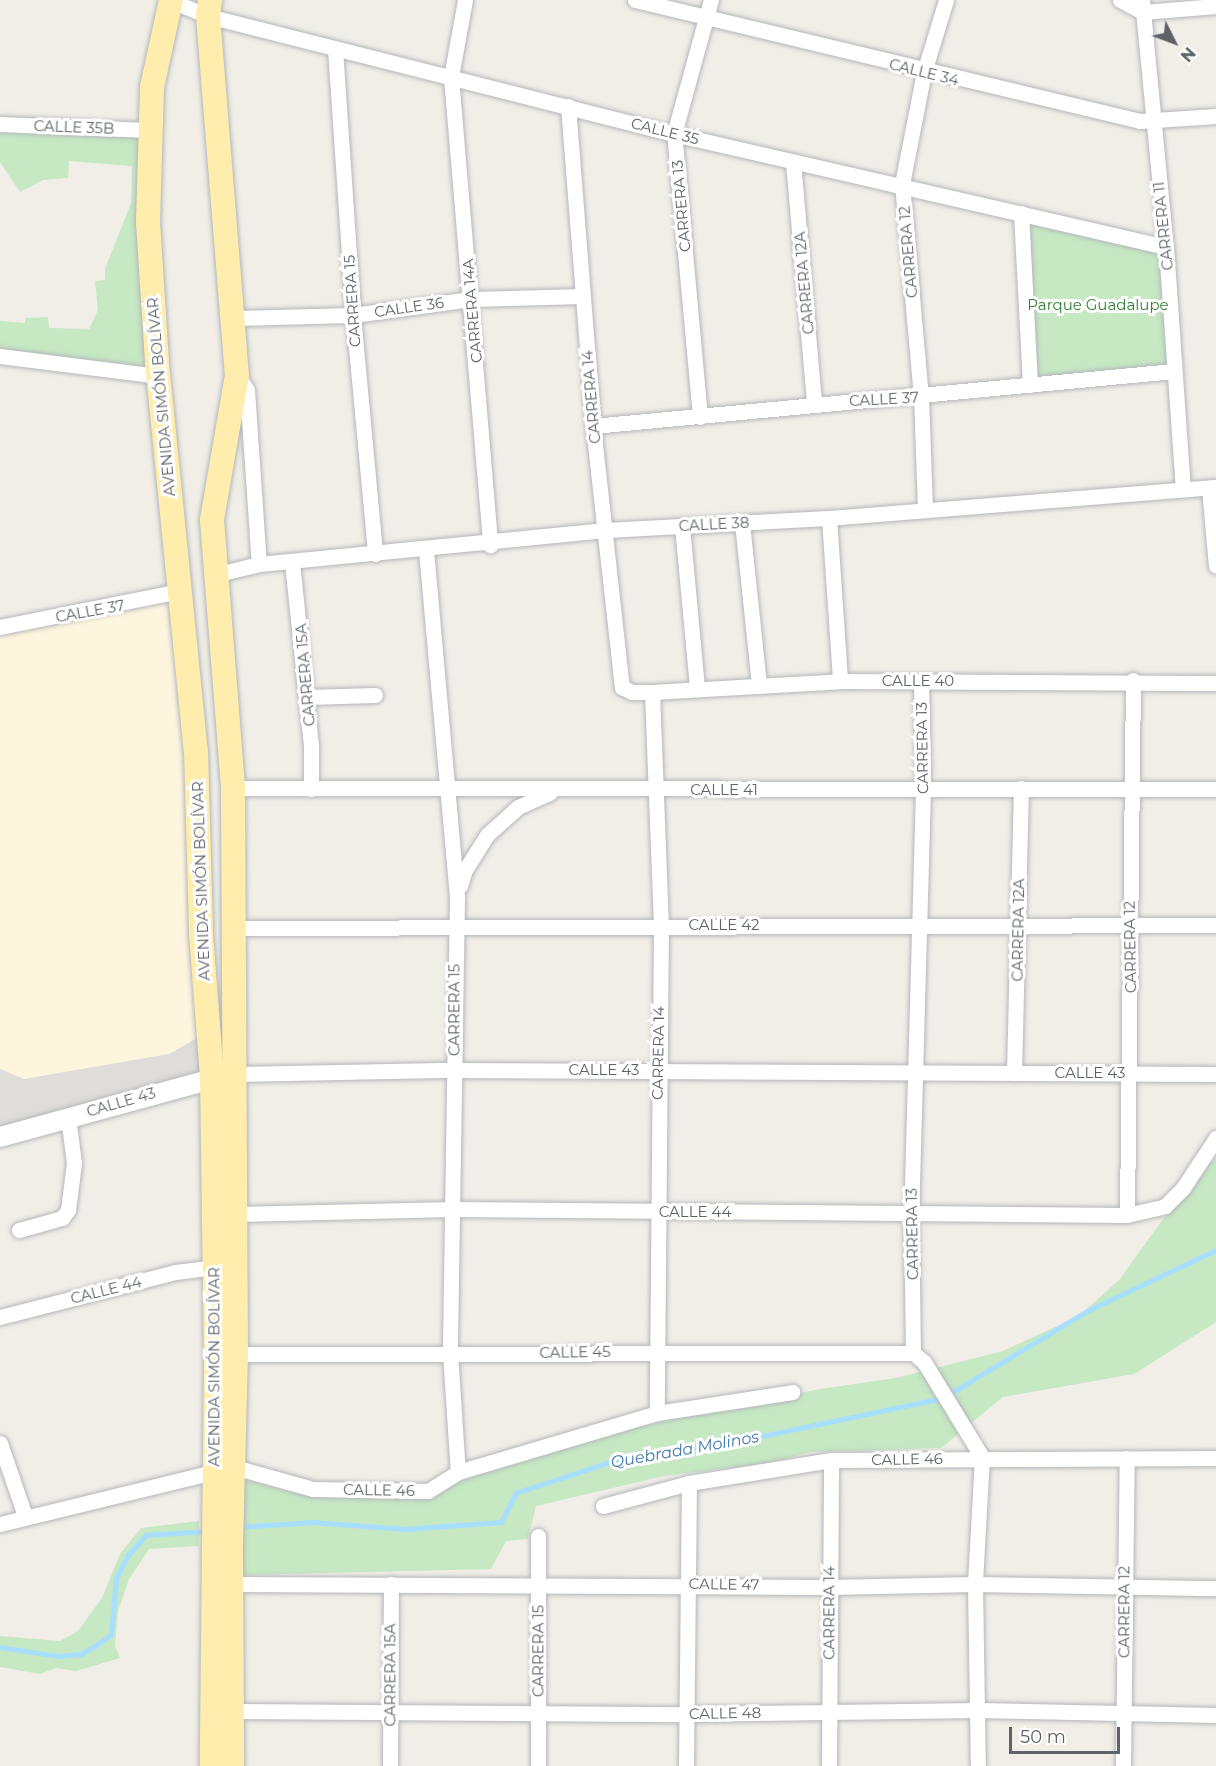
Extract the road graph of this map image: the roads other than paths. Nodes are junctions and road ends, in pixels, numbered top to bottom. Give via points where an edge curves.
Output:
1 (170, 0) edge
2 (465, 0) edge
3 (635, 0) edge
4 (711, 0) edge
5 (946, 0) edge
6 (1120, 0) edge
7 (1142, 6) edge
8 (1216, 6) edge
9 (209, 8) edge
10 (707, 16) junction
11 (335, 49) junction
12 (924, 72) junction
13 (451, 77) junction
14 (568, 106) junction
15 (1216, 116) edge
16 (1152, 121) junction
17 (0, 124) edge
18 (148, 130) junction
19 (674, 134) junction
20 (793, 162) junction
21 (902, 184) junction
22 (1021, 213) junction
23 (1166, 247) junction
24 (583, 296) junction
25 (471, 299) junction
26 (353, 315) junction
27 (236, 318) junction
28 (0, 356) edge
29 (1174, 371) junction
30 (237, 375) junction
31 (158, 376) junction
32 (1030, 385) junction
33 (921, 397) junction
34 (814, 404) junction
35 (700, 417) junction
36 (593, 426) junction
37 (1212, 487) edge
38 (1183, 489) junction
39 (925, 510) junction
40 (829, 518) junction
41 (742, 523) junction
42 (682, 526) junction
43 (605, 530) junction
44 (490, 544) junction
45 (426, 550) junction
46 (375, 554) junction
47 (292, 562) junction
48 (259, 564) junction
49 (1216, 566) edge
50 (214, 575) junction
51 (180, 591) junction
52 (0, 627) edge
53 (1133, 680) junction
54 (840, 681) junction
55 (921, 681) junction
56 (1216, 682) edge
57 (759, 686) junction
58 (622, 687) joint
59 (697, 690) junction
60 (652, 692) junction
61 (375, 695) dead end
62 (306, 697) junction
63 (1129, 786) junction
64 (449, 787) junction
65 (233, 788) junction
66 (1021, 788) junction
67 (311, 789) junction
68 (572, 789) junction
69 (1216, 789) edge
70 (656, 790) junction
71 (923, 790) junction
72 (457, 898) junction
73 (661, 925) junction
74 (919, 925) junction
75 (1018, 925) junction
76 (1216, 925) edge
77 (455, 926) junction
78 (1130, 927) junction
79 (232, 928) junction
80 (454, 1070) junction
81 (657, 1071) junction
82 (1014, 1073) junction
83 (1131, 1073) junction
84 (914, 1074) junction
85 (1216, 1074) edge
86 (224, 1075) junction
87 (68, 1117) junction
88 (0, 1137) edge
89 (1216, 1138) edge
90 (453, 1209) junction
91 (657, 1212) junction
92 (911, 1212) junction
93 (235, 1214) junction
94 (1127, 1215) junction
95 (19, 1230) dead end
96 (213, 1267) junction
97 (0, 1317) edge
98 (655, 1351) junction
99 (450, 1353) junction
100 (913, 1353) junction
101 (236, 1354) junction
102 (792, 1392) dead end
103 (657, 1413) junction
104 (0, 1443) edge
105 (982, 1457) junction
106 (1126, 1458) junction
107 (1216, 1458) edge
108 (831, 1460) junction
109 (224, 1469) junction
110 (458, 1472) junction
111 (688, 1483) junction
112 (603, 1506) dead end
113 (25, 1516) junction
114 (0, 1524) edge
115 (538, 1536) dead end
116 (222, 1552) junction
117 (538, 1583) junction
118 (689, 1583) junction
119 (232, 1584) junction
120 (391, 1584) junction
121 (975, 1584) junction
122 (829, 1587) junction
123 (1124, 1587) junction
124 (1216, 1588) edge
125 (390, 1710) junction
126 (978, 1710) junction
127 (233, 1711) junction
128 (829, 1712) junction
129 (538, 1713) junction
130 (685, 1714) junction
131 (1123, 1715) junction
132 (1216, 1715) edge
133 (212, 1766) edge
134 (232, 1766) edge
135 (390, 1766) edge
136 (538, 1766) edge
137 (686, 1766) edge
138 (829, 1766) edge
139 (978, 1766) edge
140 (1123, 1766) edge

1 - 9 street, CALLE 35
1 - 18 main road, AVENIDA SIMÓN BOLÍVAR via 152,87
2 - 13 street
3 - 10 street, CALLE 34
4 - 10 street, CARRERA 13
5 - 12 street, CARRERA 12
6 - 7 street
7 - 8 street
7 - 16 street, CARRERA 11
9 - 11 street, CALLE 35
9 - 27 main road, AVENIDA SIMÓN BOLÍVAR
10 - 12 street, CALLE 34
10 - 19 street, CARRERA 13
11 - 13 street, CALLE 35
11 - 26 street, CARRERA 15
12 - 16 street, CALLE 34
12 - 21 street, CARRERA 12
13 - 14 street, CALLE 35
13 - 25 street, CARRERA 14A
14 - 19 street, CALLE 35
14 - 24 street, CARRERA 14
15 - 16 street, CALLE 34
16 - 23 street, CARRERA 11
17 - 18 street, CALLE 35B
18 - 31 main road, AVENIDA SIMÓN BOLÍVAR via 148,222
19 - 20 street, CALLE 35
19 - 35 street, CARRERA 13
20 - 21 street, CALLE 35
20 - 34 street, CARRERA 12A
21 - 22 street, CALLE 35
21 - 33 street, CARRERA 12
22 - 23 street, CALLE 35
22 - 32 street
23 - 29 street, CARRERA 11
24 - 25 street, CALLE 36
24 - 36 street, CARRERA 14
25 - 26 street, CALLE 36
25 - 44 street, CARRERA 14A
26 - 27 street, CALLE 36
26 - 46 street, CARRERA 15
27 - 30 main road, AVENIDA SIMÓN BOLÍVAR
28 - 31 street
29 - 32 street, CALLE 37
29 - 38 street, CARRERA 11
30 - 48 street via 247,390
30 - 50 main road, AVENIDA SIMÓN BOLÍVAR via 213,498
31 - 51 main road, AVENIDA SIMÓN BOLÍVAR
32 - 33 street, CALLE 37
33 - 34 street, CALLE 37
33 - 39 street, CARRERA 12
34 - 35 street, CALLE 37
35 - 36 street, CALLE 37
36 - 43 street, CARRERA 14
37 - 38 street, CALLE 38
37 - 49 street
38 - 39 street, CALLE 38
39 - 40 street, CALLE 38
40 - 41 street, CALLE 38
40 - 54 street
41 - 42 street, CALLE 38
41 - 57 street
42 - 43 street, CALLE 38
42 - 59 street
43 - 44 street, CALLE 38
43 - 58 street, CARRERA 14
44 - 45 street, CALLE 38
45 - 46 street, CALLE 38
45 - 64 street, CARRERA 15
46 - 47 street, CALLE 38
47 - 48 street, CALLE 38
47 - 62 street, CARRERA 15A
48 - 50 street, CALLE 38
50 - 65 main road, AVENIDA SIMÓN BOLÍVAR
51 - 52 street, CALLE 37
51 - 86 main road, AVENIDA SIMÓN BOLÍVAR via 196,751 201,934
53 - 55 street, CALLE 40
53 - 56 street, CALLE 40
53 - 63 street, CARRERA 12
54 - 55 street, CALLE 40
54 - 57 street, CALLE 40
55 - 71 street, CARRERA 13
57 - 59 street, CALLE 40
58 - 60 street, CALLE 40 via 632,692
59 - 60 street, CALLE 40
60 - 70 street, CARRERA 14
61 - 62 street
62 - 67 street, CARRERA 15A
63 - 66 street, CALLE 41
63 - 69 street, CALLE 41
63 - 78 street, CARRERA 12
64 - 67 street, CALLE 41
64 - 68 street, CALLE 41
64 - 72 street, CARRERA 15
65 - 67 street, CALLE 41
65 - 79 main road, AVENIDA SIMÓN BOLÍVAR
66 - 71 street, CALLE 41
66 - 75 street, CARRERA 12A
68 - 70 street, CALLE 41
68 - 72 street via 537,796 496,826 470,861
70 - 71 street, CALLE 41
70 - 73 street, CARRERA 14
71 - 74 street, CARRERA 13
72 - 77 street, CARRERA 15
73 - 74 street, CALLE 42
73 - 77 street, CALLE 42
73 - 81 street, CARRERA 14
74 - 75 street, CALLE 42
74 - 84 street, CARRERA 13
75 - 78 street, CALLE 42
75 - 82 street, CARRERA 12A
76 - 78 street, CALLE 42
77 - 79 street, CALLE 42
77 - 80 street, CARRERA 15
78 - 83 street, CARRERA 12
79 - 86 main road, AVENIDA SIMÓN BOLÍVAR
80 - 81 street, CALLE 43
80 - 86 street, CALLE 43
80 - 90 street, CARRERA 15
81 - 84 street, CALLE 43
81 - 91 street, CARRERA 14
82 - 83 street, CALLE 43
82 - 84 street, CALLE 43
83 - 85 street, CALLE 43
83 - 94 street, CARRERA 12
84 - 92 street, CARRERA 13
86 - 87 street, CALLE 43
86 - 93 main road, AVENIDA SIMÓN BOLÍVAR
86 - 96 main road, AVENIDA SIMÓN BOLÍVAR
87 - 88 street, CALLE 43
87 - 95 street via 74,1163 68,1210 62,1218
89 - 94 street, CALLE 44 via 1183,1188 1166,1206
90 - 91 street, CALLE 44
90 - 93 street, CALLE 44
90 - 99 street, CARRERA 15
91 - 92 street, CALLE 44
91 - 98 street, CARRERA 14
92 - 94 street, CALLE 44
92 - 100 street, CARRERA 13
93 - 101 main road, AVENIDA SIMÓN BOLÍVAR
96 - 97 street, CALLE 44 via 176,1272
96 - 109 main road, AVENIDA SIMÓN BOLÍVAR
98 - 99 street, CALLE 45
98 - 100 street, CALLE 45
98 - 103 street, CARRERA 14
99 - 101 street, CALLE 45
99 - 110 street, CARRERA 15
100 - 105 street via 937,1383
101 - 109 main road, AVENIDA SIMÓN BOLÍVAR
102 - 103 street, CALLE 46
103 - 110 street, CALLE 46
104 - 113 street
105 - 106 street, CALLE 46
105 - 108 street, CALLE 46
105 - 121 street
106 - 107 street, CALLE 46
106 - 123 street, CARRERA 12
108 - 111 street, CALLE 46
108 - 122 street, CARRERA 14
109 - 110 street, CALLE 46 via 313,1489 428,1491
109 - 113 street, CALLE 46
109 - 116 main road, AVENIDA SIMÓN BOLÍVAR
111 - 112 street, CALLE 46
111 - 118 street
113 - 114 street, CALLE 46
115 - 117 street, CARRERA 15
116 - 119 main road, AVENIDA SIMÓN BOLÍVAR
116 - 133 main road, AVENIDA SIMÓN BOLÍVAR
117 - 118 street, CALLE 47
117 - 120 street, CALLE 47
117 - 129 street, CARRERA 15
118 - 122 street, CALLE 47
118 - 130 street
119 - 120 street, CALLE 47
119 - 127 main road, AVENIDA SIMÓN BOLÍVAR
120 - 125 street, CARRERA 15A
121 - 122 street, CALLE 47
121 - 123 street, CALLE 47
121 - 126 street
122 - 128 street, CARRERA 14
123 - 124 street, CALLE 47
123 - 131 street, CARRERA 12
125 - 127 street, CALLE 48
125 - 129 street, CALLE 48
125 - 135 street, CARRERA 15A
126 - 128 street, CALLE 48
126 - 131 street, CALLE 48
126 - 139 street
127 - 134 main road, AVENIDA SIMÓN BOLÍVAR
128 - 130 street, CALLE 48
128 - 138 street, CARRERA 14
129 - 130 street, CALLE 48
129 - 136 street, CARRERA 15
130 - 137 street
131 - 132 street, CALLE 48
131 - 140 street, CARRERA 12

